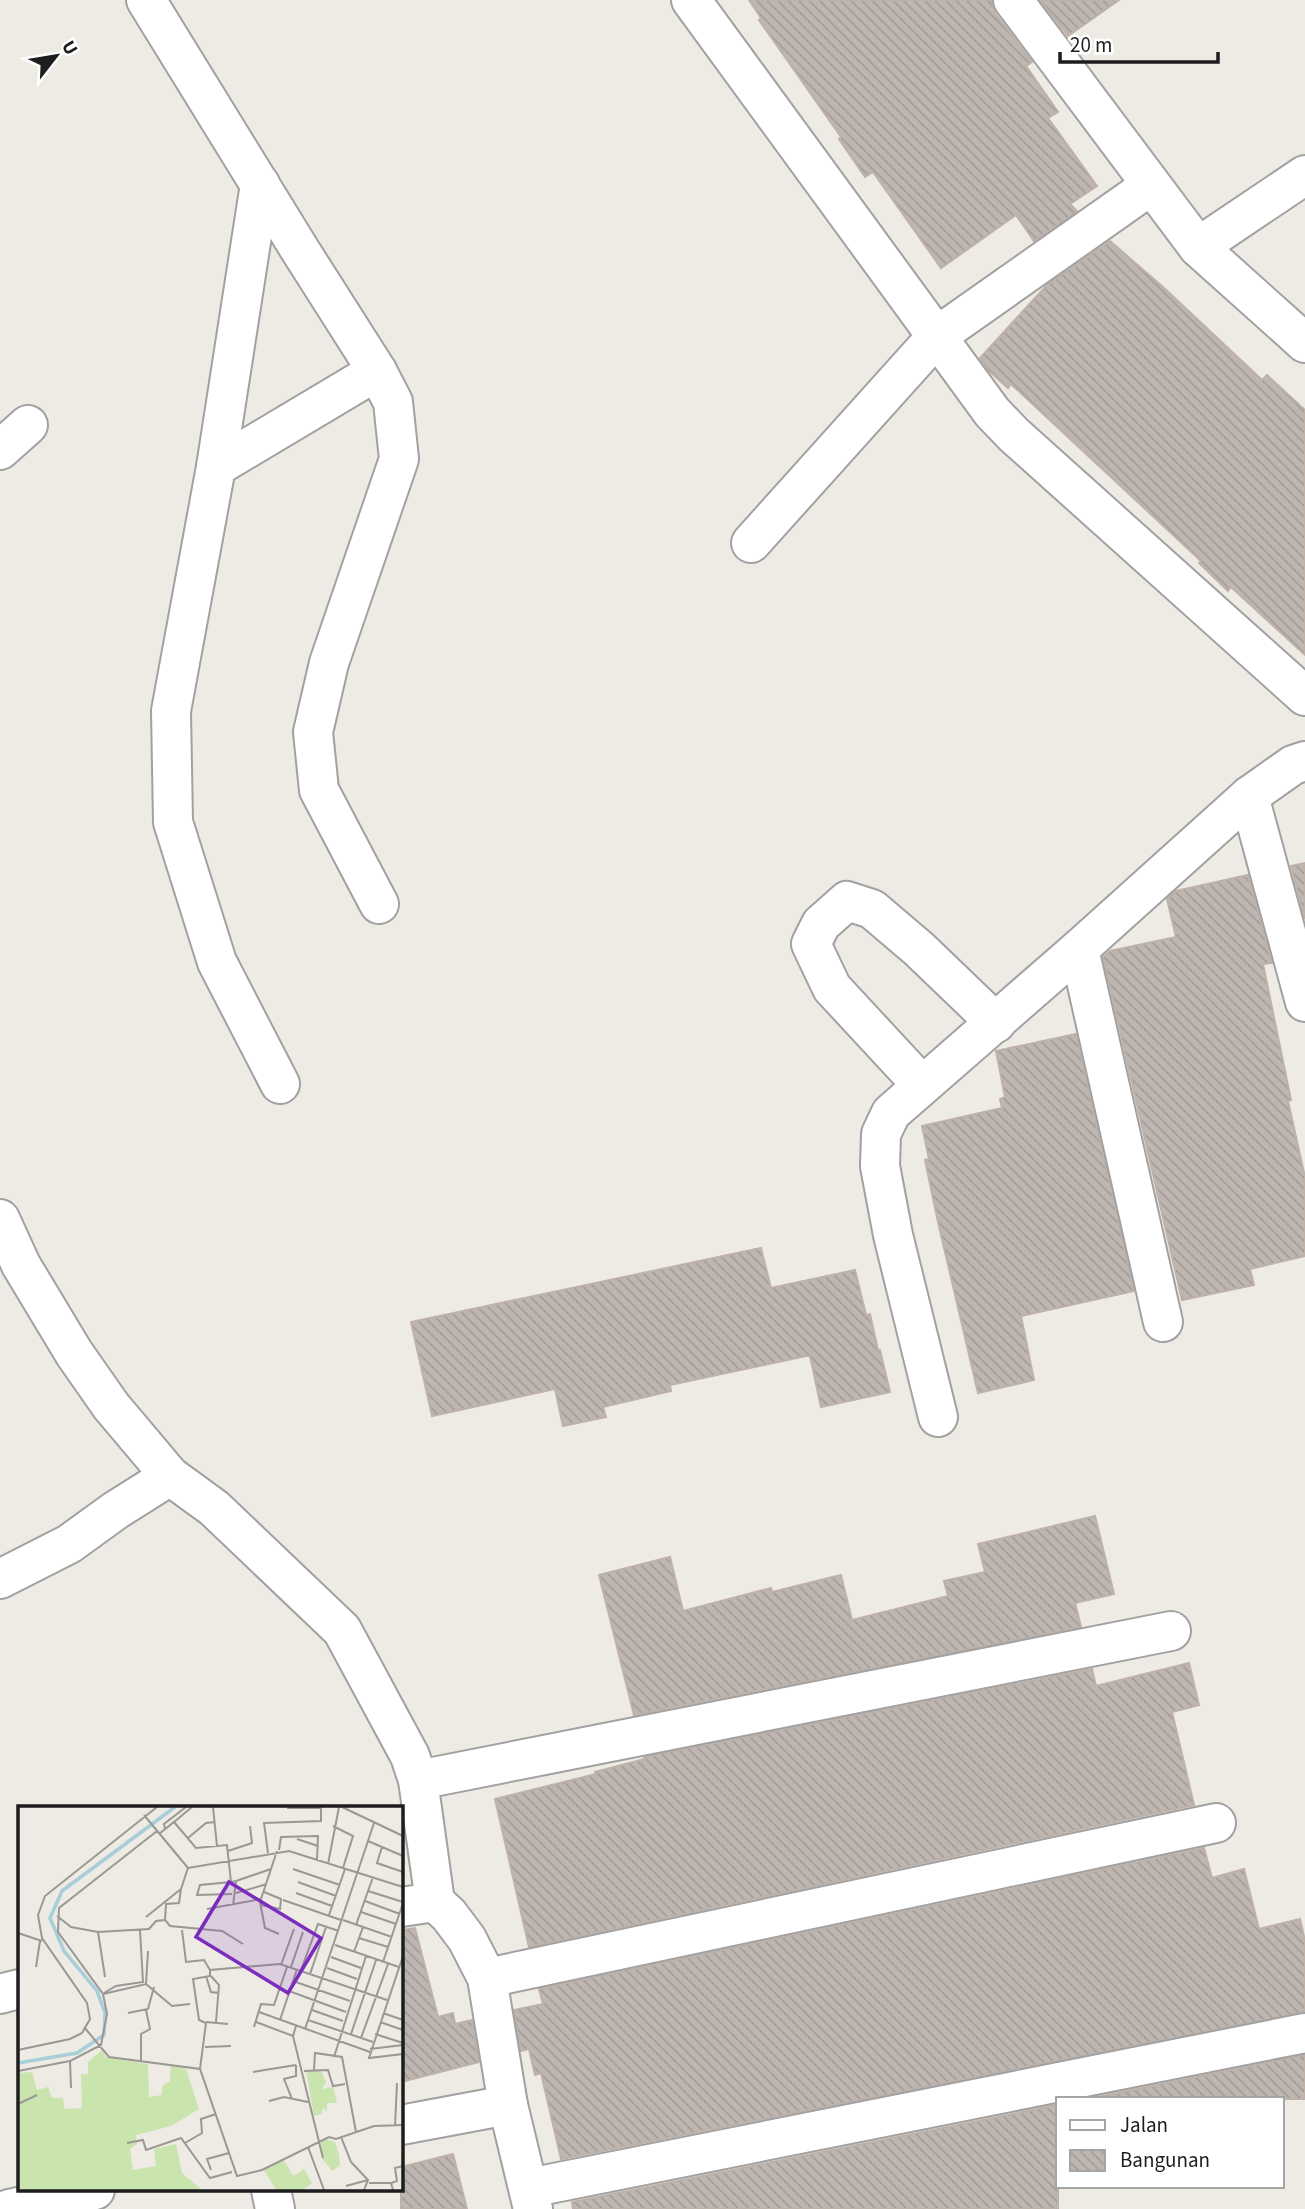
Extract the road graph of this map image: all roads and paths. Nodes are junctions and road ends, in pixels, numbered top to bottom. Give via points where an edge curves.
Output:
1 (146, 0) edge
2 (691, 0) edge
3 (1013, 0) edge
4 (1305, 175) edge
5 (260, 184) junction
6 (1150, 186) junction
7 (1198, 247) junction
8 (937, 336) junction
9 (1305, 342) edge
10 (377, 371) junction
11 (28, 425) dead end
12 (0, 450) edge
13 (216, 467) junction
14 (751, 543) dead end
15 (1305, 696) edge
16 (1305, 761) edge
17 (1249, 796) junction
18 (379, 904) dead end
19 (1079, 950) junction
20 (1305, 1002) edge
21 (996, 1023) junction
22 (280, 1084) dead end
23 (920, 1084) junction
24 (0, 1219) edge
25 (1163, 1322) dead end
26 (938, 1417) dead end
27 (170, 1476) junction
28 (0, 1579) edge
29 (1171, 1631) dead end
30 (418, 1780) junction
31 (1216, 1823) dead end
32 (418, 1905) edge
33 (487, 1978) junction
34 (18, 1989) edge
35 (0, 1994) edge
36 (1305, 2033) edge
37 (509, 2105) junction
38 (402, 2125) edge
39 (87, 2192) edge
40 (531, 2198) edge
41 (28, 2207) edge

1 - 5 street
2 - 8 street
3 - 6 street
4 - 7 street
5 - 10 street
5 - 13 street
6 - 7 street
6 - 8 street
7 - 9 street
8 - 14 street
8 - 15 street via 962,374 1014,435
10 - 13 street
10 - 18 street via 393,402 399,459 329,663 313,732 319,790
11 - 12 street
13 - 22 street via 171,710 173,822 217,962
16 - 17 street
17 - 19 street
17 - 20 street
19 - 21 street
19 - 25 street
21 - 23 street
21 - 23 street via 872,909 847,901 821,924 811,944 832,988
23 - 26 street via 891,1112 881,1133 880,1166
24 - 27 street via 21,1265 74,1353
27 - 28 street via 69,1544
27 - 30 street via 214,1508 342,1630 410,1756
29 - 30 street
30 - 32 street
31 - 33 street
32 - 33 street via 449,1915
33 - 37 street
34 - 35 street
36 - 40 street
37 - 38 street
37 - 40 street
39 - 41 street

